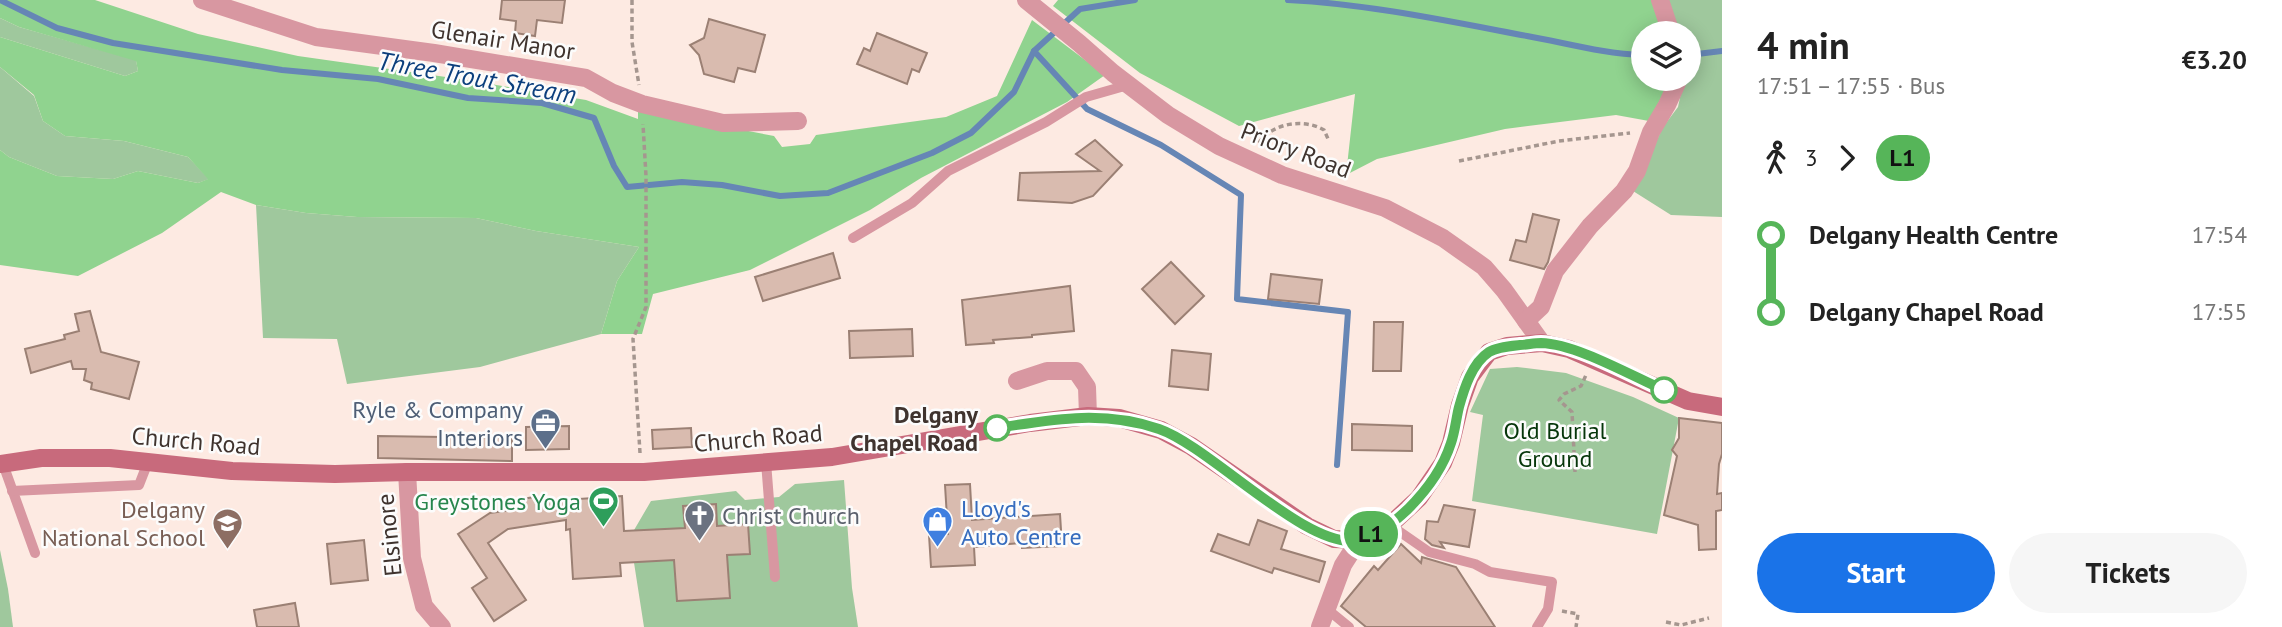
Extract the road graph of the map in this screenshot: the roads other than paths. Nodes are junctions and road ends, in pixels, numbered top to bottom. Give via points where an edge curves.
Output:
1 (202, 0) edge
2 (1026, 0) edge
3 (1660, 0) edge
4 (242, 6) edge
5 (1667, 21) edge
6 (1128, 85) junction
7 (1671, 91) edge
8 (798, 121) dead end
9 (852, 238) dead end
10 (1526, 321) junction
11 (1542, 343) junction
12 (1017, 381) dead end
13 (1722, 407) edge
14 (1087, 416) junction
15 (148, 462) junction
16 (766, 462) junction
17 (1, 464) edge
18 (407, 472) junction
19 (12, 491) junction
20 (1390, 525) junction
21 (1359, 540) junction
22 (35, 553) dead end
23 (775, 577) dead end
24 (1327, 609) junction
25 (442, 627) edge
26 (1320, 627) edge
27 (1349, 627) edge
28 (1537, 627) edge

1 - 4 street, Glenair Manor
2 - 6 street, Priory Road
3 - 5 street
4 - 8 street, Glenair Manor via 316,37 586,78 642,104 723,123
6 - 9 lane via 1086,97 948,171 912,202
6 - 10 street, Priory Road via 1219,146 1282,175 1385,208 1443,238 1484,267
7 - 10 street via 1637,171 1555,271 1541,307
10 - 11 street, Priory Road
11 - 13 main road via 1591,357 1688,401
11 - 20 main road via 1507,346 1489,352 1480,362 1466,386 1443,463 1419,498
12 - 14 street via 1047,372 1076,371 1087,387
14 - 16 main road, Church Road via 832,457
14 - 21 main road, Church Road via 1119,418 1161,430 1307,526 1334,539
15 - 17 main road, Church Road via 41,458
15 - 18 main road, Church Road via 232,471
15 - 19 lane via 139,485
16 - 18 main road, Church Road via 644,472
16 - 23 lane
17 - 19 lane
18 - 25 street, Elsinore via 412,558 424,606
19 - 22 lane
20 - 21 main road
20 - 28 lane via 1429,552 1490,572 1552,582 1548,609
21 - 24 street via 1343,565
24 - 26 street
24 - 27 lane

